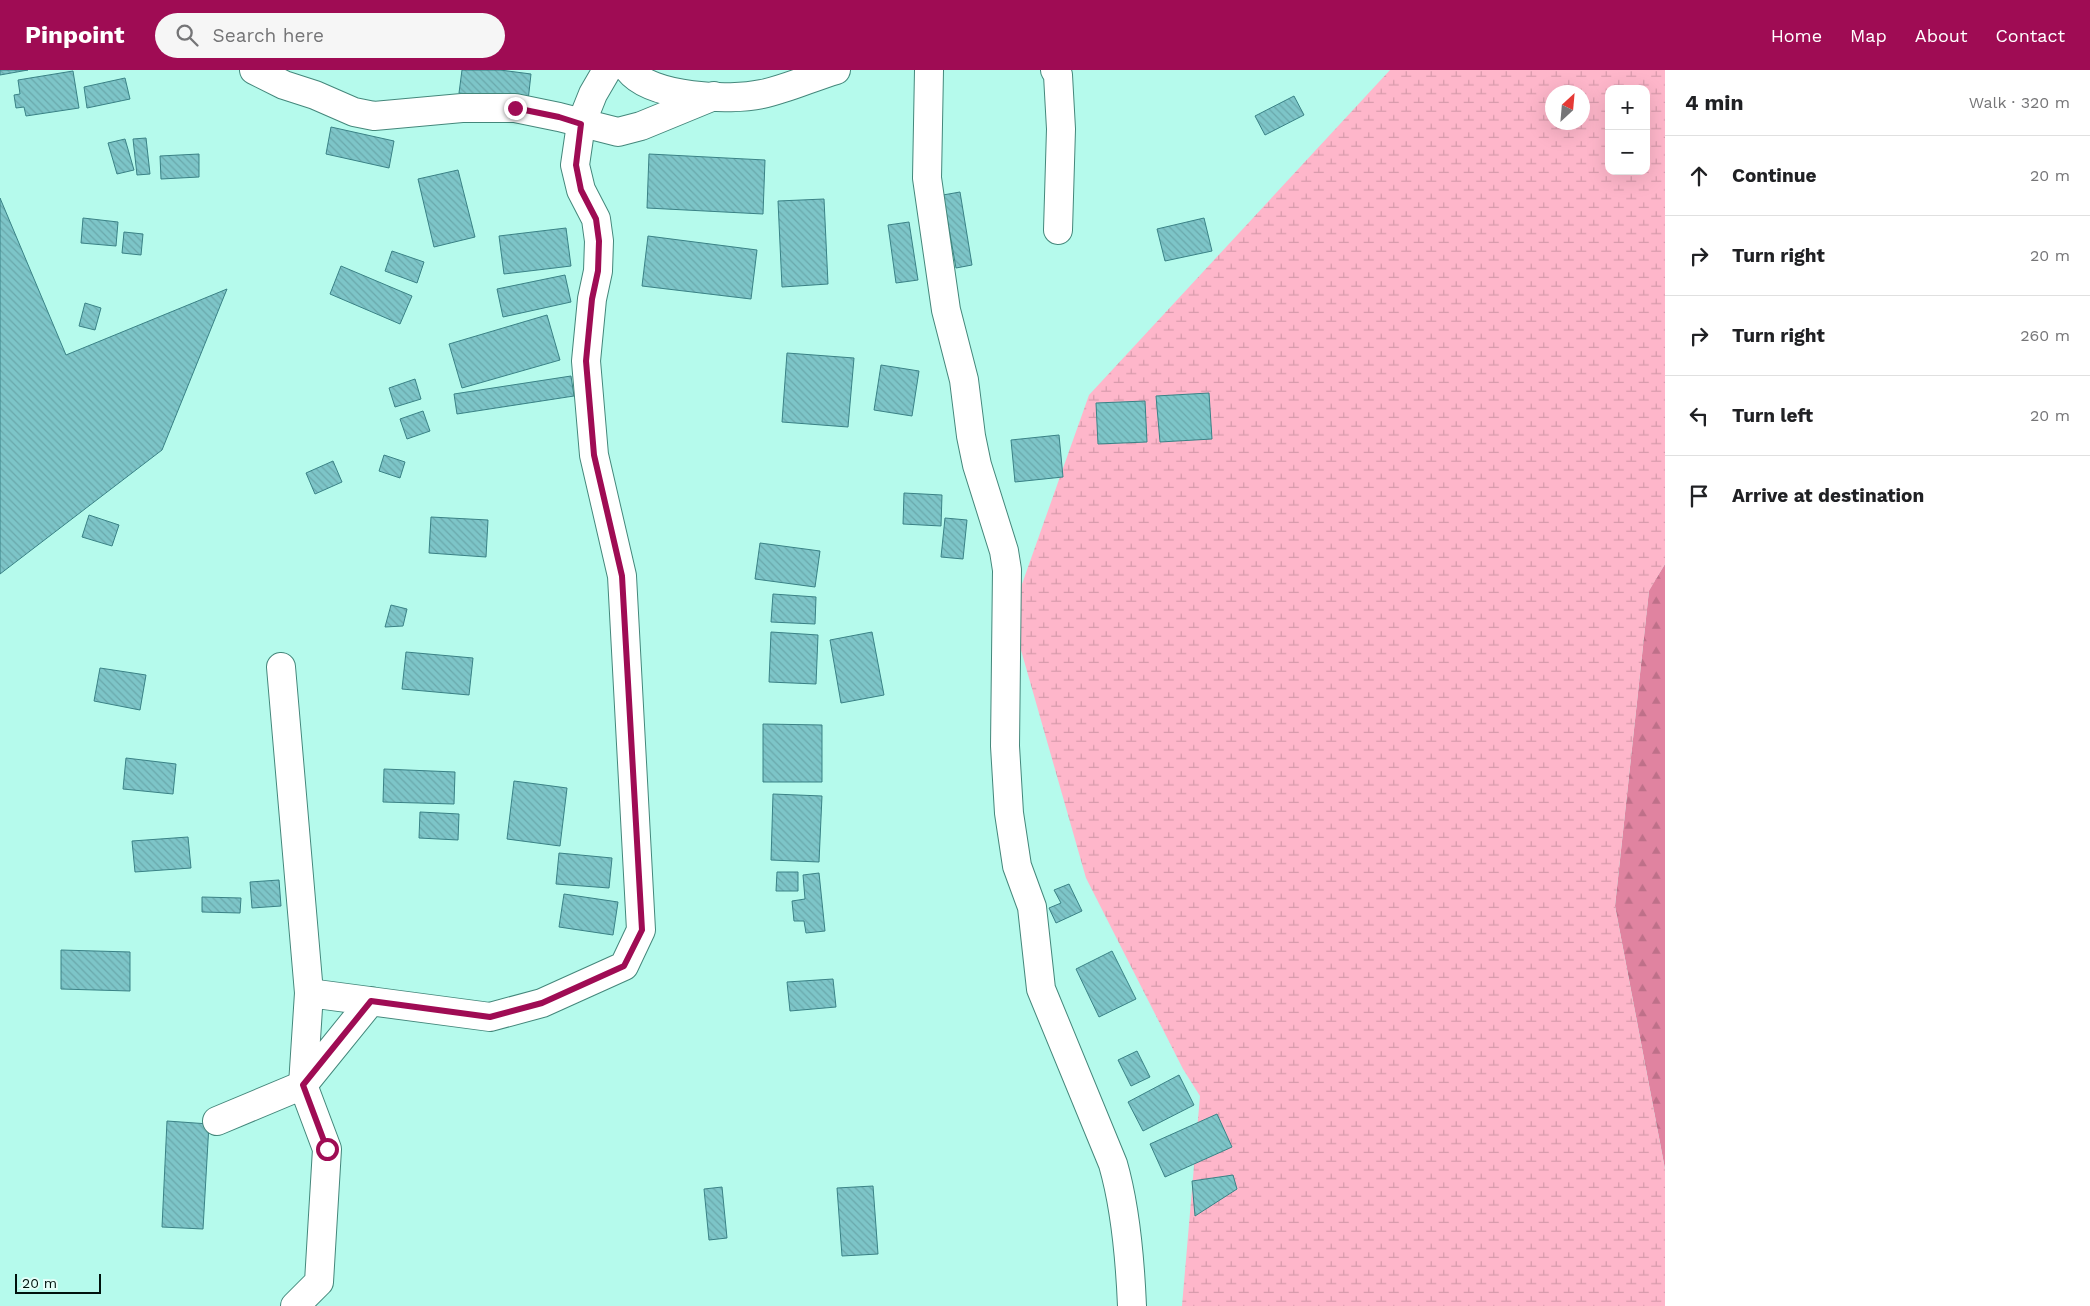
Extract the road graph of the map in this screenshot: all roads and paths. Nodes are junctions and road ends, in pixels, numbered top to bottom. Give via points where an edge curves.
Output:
1 (254, 70) edge
2 (607, 70) edge
3 (629, 70) edge
4 (836, 70) edge
5 (928, 70) edge
6 (1055, 70) edge
7 (714, 96) junction
8 (581, 124) junction
9 (1058, 230) dead end
10 (282, 667) dead end
11 (309, 992) junction
12 (371, 1001) junction
13 (303, 1085) junction
14 (217, 1121) dead end
15 (295, 1306) edge
16 (1132, 1306) edge

1 - 8 street via 354,112 374,116 462,108 515,108
2 - 8 street
3 - 7 street via 647,83 677,94
4 - 7 street via 762,94
5 - 16 street via 927,178 946,310 964,380 977,465 1007,570 1006,746 1009,813 1017,866 1032,907 1041,989 1118,1180 1129,1248
6 - 9 street via 1061,129
7 - 8 street via 618,132
8 - 12 street via 576,165 581,190 596,219 599,241 586,361 594,455 622,576 642,930 624,966 542,1003 490,1017
10 - 11 street
11 - 12 street
11 - 13 street
12 - 13 street
13 - 14 street
13 - 15 street via 327,1149 319,1282

